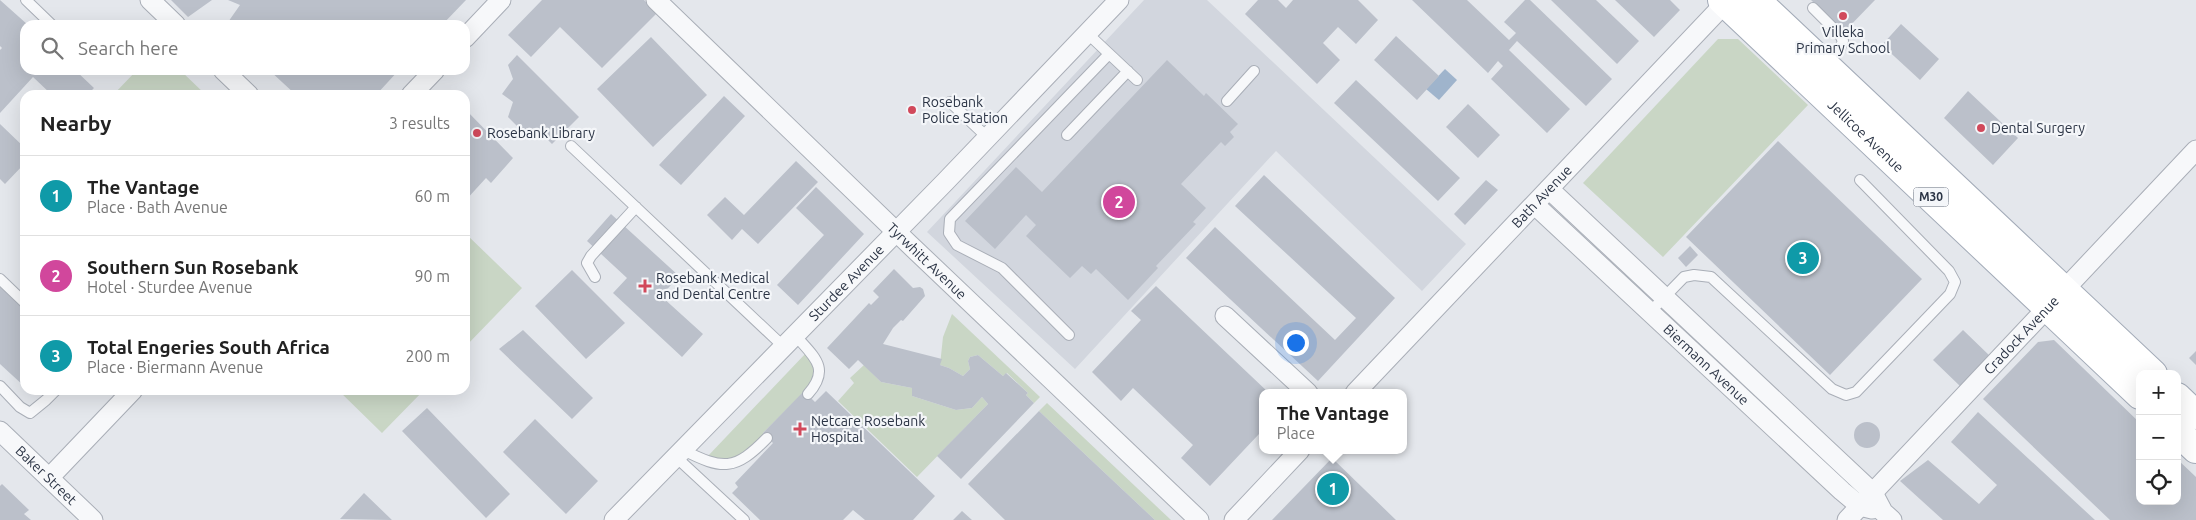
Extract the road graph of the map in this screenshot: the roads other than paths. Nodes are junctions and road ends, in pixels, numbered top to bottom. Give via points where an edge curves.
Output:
1 (26, 0) edge
2 (150, 0) edge
3 (501, 0) edge
4 (656, 0) edge
5 (1119, 0) edge
6 (1756, 0) edge
7 (1725, 1) edge
8 (1813, 8) dead end
9 (47, 20) edge
10 (171, 20) edge
11 (470, 33) edge
12 (1087, 33) junction
13 (1109, 54) junction
14 (1825, 64) junction
15 (1128, 71) junction
16 (1254, 71) dead end
17 (228, 75) edge
18 (430, 75) edge
19 (1137, 80) dead end
20 (244, 90) edge
21 (417, 90) edge
22 (1227, 101) dead end
23 (950, 102) dead end
24 (1068, 135) dead end
25 (988, 138) junction
26 (571, 146) dead end
27 (2196, 150) edge
28 (1860, 180) dead end
29 (1549, 189) junction
30 (1535, 205) junction
31 (636, 207) junction
32 (896, 232) junction
33 (595, 277) dead end
34 (0, 279) edge
35 (20, 298) edge
36 (1663, 298) junction
37 (2057, 299) junction
38 (1650, 312) junction
39 (1225, 316) dead end
40 (1069, 335) dead end
41 (790, 341) junction
42 (1721, 351) junction
43 (1707, 367) junction
44 (2148, 370) edge
45 (0, 386) edge
46 (1304, 389) edge
47 (1359, 389) edge
48 (2136, 391) edge
49 (808, 394) dead end
50 (51, 395) edge
51 (123, 395) edge
52 (2181, 401) edge
53 (2196, 414) edge
54 (0, 431) edge
55 (2181, 435) edge
56 (767, 438) dead end
57 (2196, 449) edge
58 (679, 453) junction
59 (1296, 454) edge
60 (49, 478) junction
61 (1867, 499) junction
62 (1888, 516) edge
63 (93, 520) edge
64 (614, 520) edge
65 (744, 520) edge
66 (1199, 520) edge
67 (1234, 520) edge
68 (1846, 520) edge

1 - 9 lane
2 - 10 street
3 - 11 street
4 - 32 street, Tyrwhitt Avenue
5 - 12 street, Sturdee Avenue
6 - 14 main road, Jellicoe Avenue / M30
7 - 29 street, Bath Avenue
7 - 37 main road, Jellicoe Avenue / M30
8 - 14 lane via 1843,41
12 - 13 lane
12 - 25 street, Sturdee Avenue
13 - 15 lane
13 - 40 lane via 950,219 949,233 957,245 1002,268
14 - 37 main road, Jellicoe Avenue / M30
15 - 19 lane
15 - 24 lane
16 - 22 lane
17 - 20 street
18 - 21 street
23 - 25 lane
25 - 32 street, Sturdee Avenue
26 - 31 lane
27 - 37 street, Cradock Avenue
28 - 36 lane via 1949,271 1955,282 1950,294 1856,392 1846,394 1832,389 1711,277 1684,277
29 - 30 street, Bath Avenue
29 - 36 street, Biermann Avenue
30 - 38 street, Biermann Avenue
30 - 47 street, Bath Avenue
31 - 33 lane via 591,256 587,263
31 - 41 lane
32 - 41 street, Sturdee Avenue
32 - 66 street, Tyrwhitt Avenue
34 - 35 lane
36 - 38 lane
36 - 42 street, Biermann Avenue
37 - 44 main road, Jellicoe Avenue / M30
37 - 48 main road, Jellicoe Avenue / M30
37 - 61 street, Cradock Avenue
38 - 43 street, Biermann Avenue
39 - 46 street
41 - 49 lane via 815,360 819,369 819,377
41 - 58 street, Sturdee Avenue
42 - 43 street
42 - 61 street, Biermann Avenue
43 - 61 street, Biermann Avenue
45 - 50 lane via 30,413
51 - 60 street
52 - 53 main road
54 - 60 street, Baker Street
55 - 57 main road
56 - 58 lane via 749,455 732,464 707,462
58 - 64 street, Sturdee Avenue
58 - 65 lane
59 - 67 street
60 - 63 street, Baker Street
61 - 62 street, Biermann Avenue
61 - 68 street, Cradock Avenue

